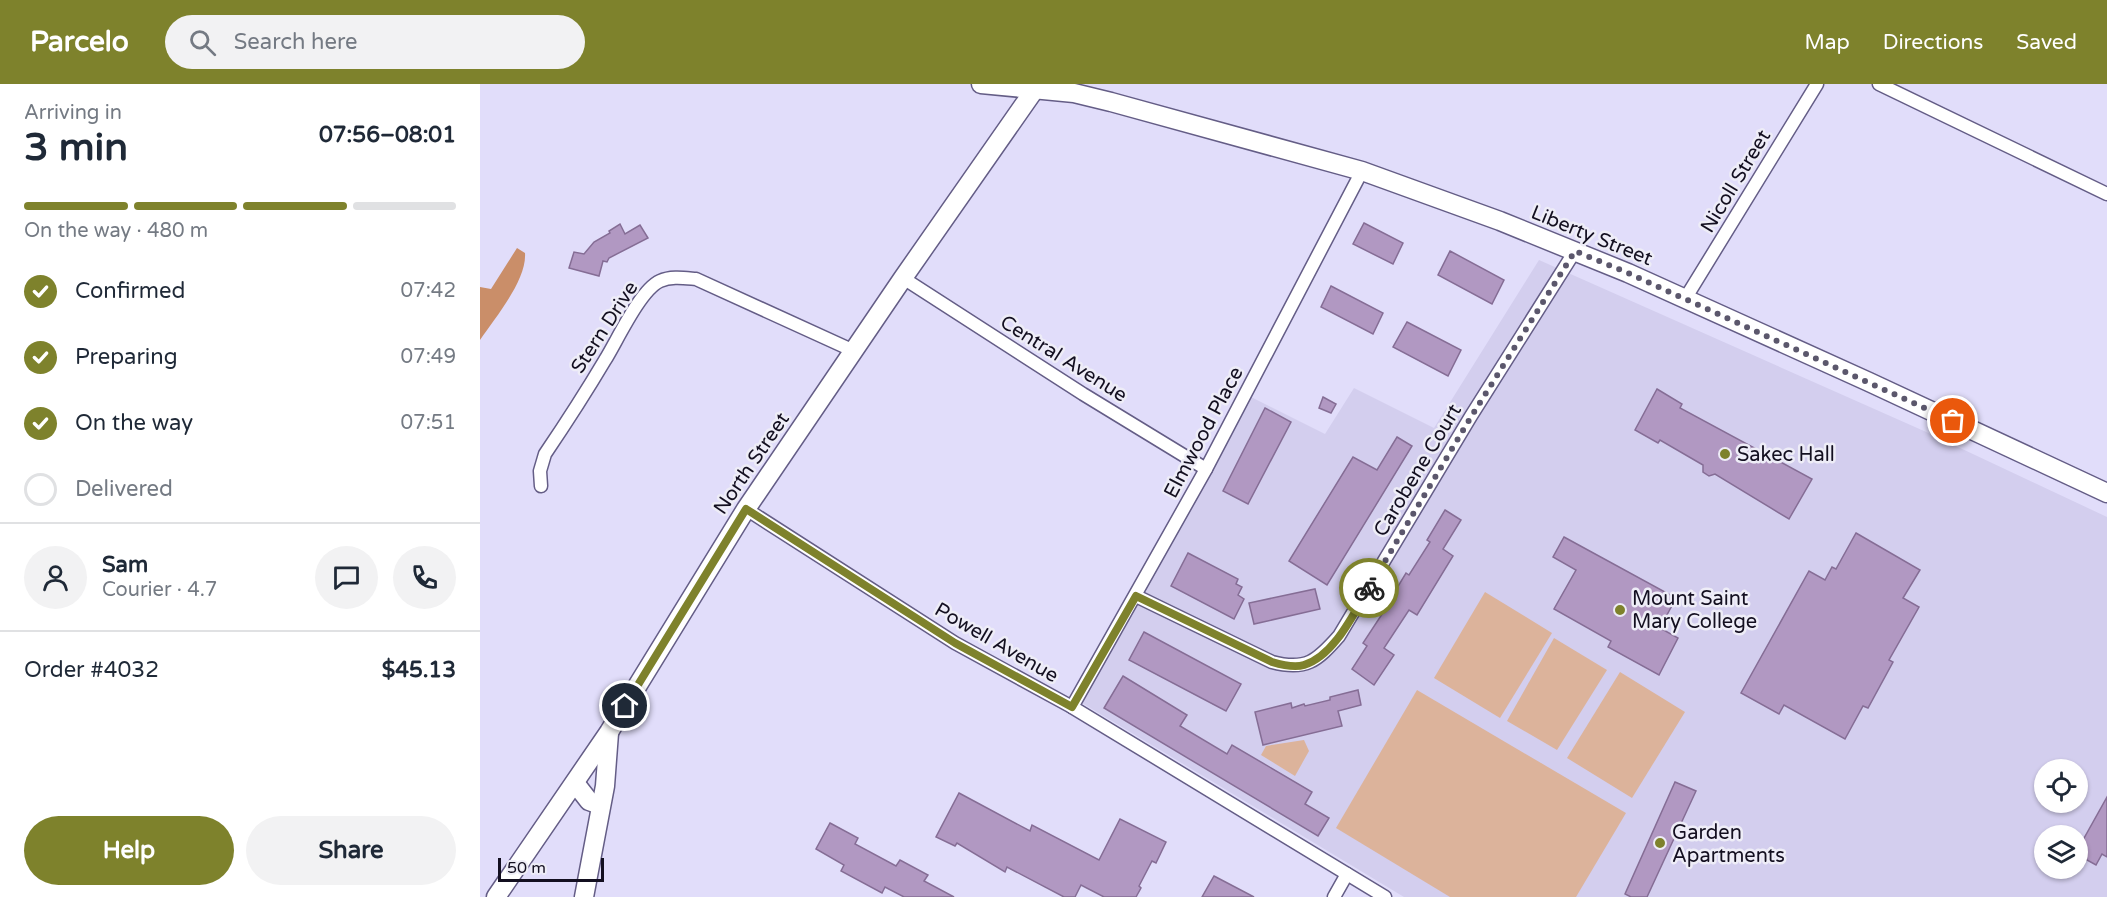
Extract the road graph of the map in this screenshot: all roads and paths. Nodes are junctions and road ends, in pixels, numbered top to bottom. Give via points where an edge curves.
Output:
1 (981, 84) edge
2 (1817, 84) edge
3 (1879, 84) edge
4 (1039, 86) edge
5 (1362, 171) junction
6 (2107, 194) edge
7 (1575, 251) junction
8 (903, 279) junction
9 (1686, 299) junction
10 (854, 351) junction
11 (1206, 469) junction
12 (541, 486) dead end
13 (2107, 493) edge
14 (746, 509) junction
15 (1136, 596) junction
16 (1072, 707) junction
17 (609, 732) junction
18 (575, 783) junction
19 (600, 805) junction
20 (1347, 874) junction
21 (496, 897) edge
22 (584, 897) edge
23 (1334, 897) edge
24 (1385, 897) edge

1 - 4 street, Liberty Street
2 - 9 street, Nicoll Street
3 - 6 street
4 - 5 street, Liberty Street
4 - 8 street, North Street
5 - 7 street, Liberty Street
5 - 11 street, Elmwood Place
7 - 9 street, Liberty Street
7 - 15 street, Carobene Court via 1345,628 1321,657 1303,666 1272,662
8 - 10 street, North Street
8 - 11 street, Central Avenue
9 - 13 street, Liberty Street
10 - 12 street, Stern Drive via 696,279 675,277 660,281 649,288 634,310 545,454
10 - 14 street, North Street
11 - 15 street, Elmwood Place
14 - 16 street, Powell Avenue via 955,643
14 - 17 street, North Street
15 - 16 street, Elmwood Place
16 - 20 street, Powell Avenue
17 - 18 street
17 - 19 street, North Street
18 - 19 street via 589,801
18 - 21 street
19 - 22 street, North Street
20 - 23 street
20 - 24 street, Powell Avenue

